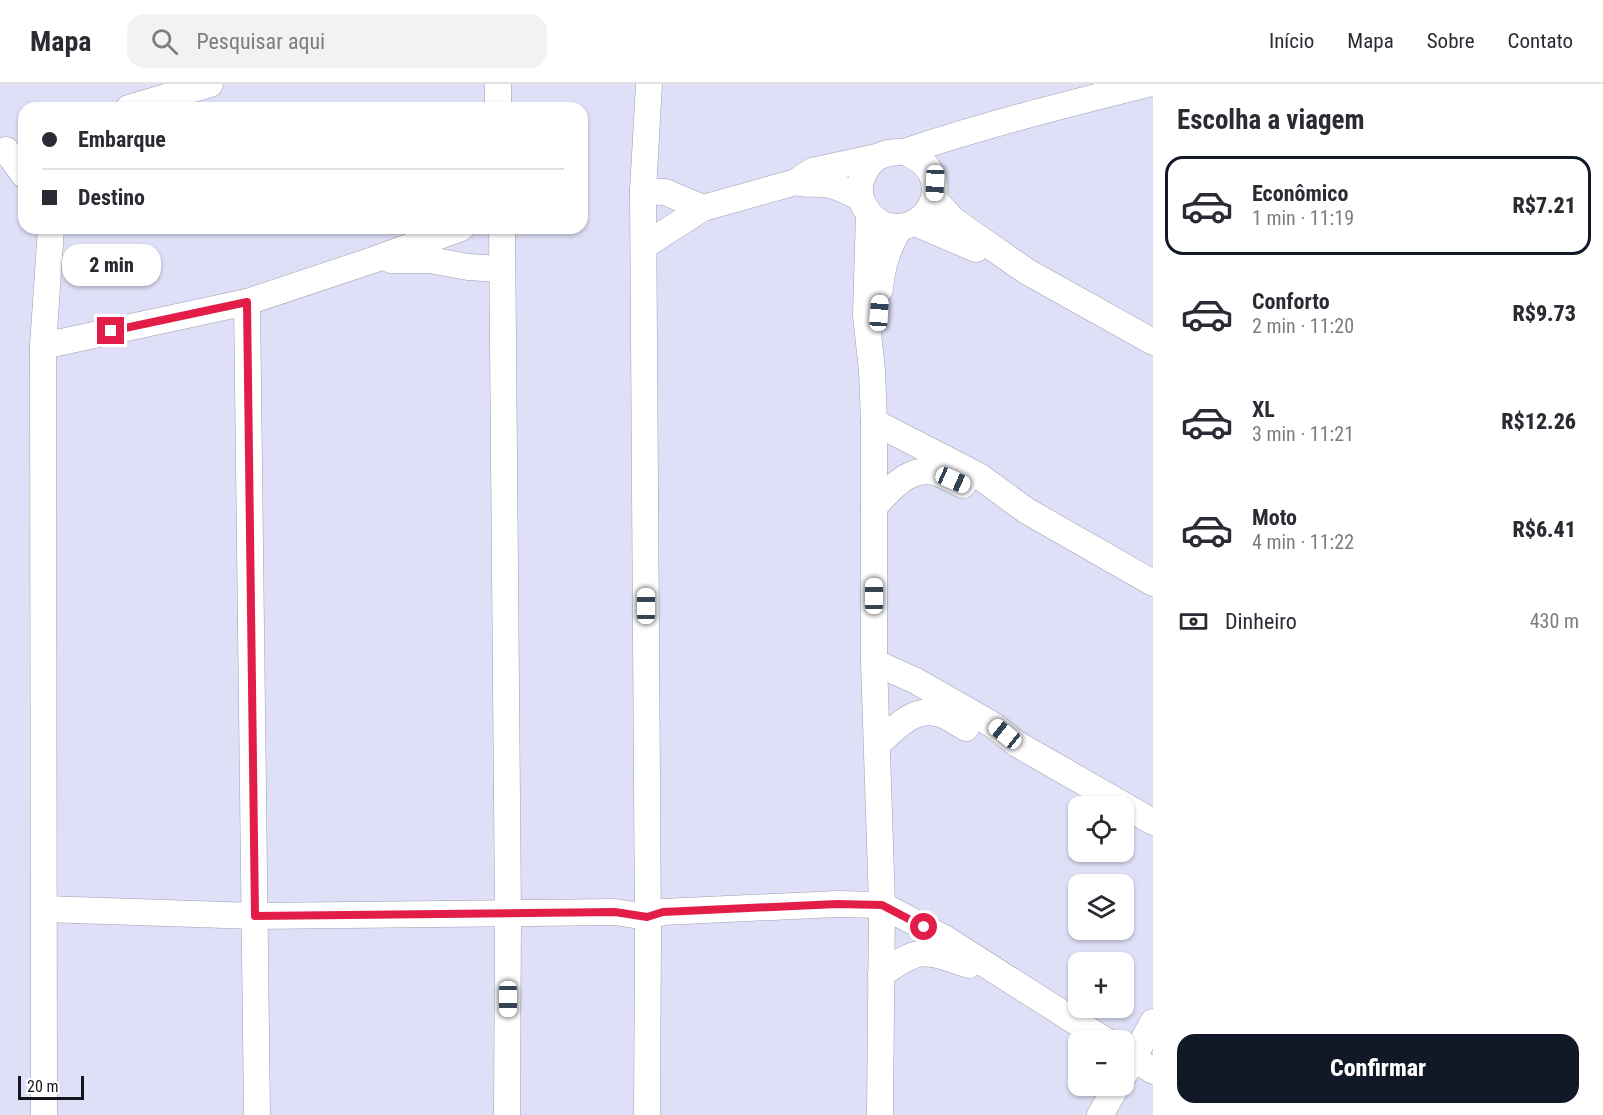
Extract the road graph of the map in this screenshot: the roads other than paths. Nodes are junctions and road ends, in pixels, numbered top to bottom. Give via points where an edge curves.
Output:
1 (210, 84) edge
2 (498, 84) edge
3 (649, 84) edge
4 (1148, 84) edge
5 (149, 102) edge
6 (498, 102) edge
7 (1044, 110) junction
8 (10, 149) edge
9 (905, 152) junction
10 (877, 157) junction
11 (18, 164) edge
12 (795, 182) junction
13 (643, 191) junction
14 (934, 191) junction
15 (865, 206) junction
16 (703, 208) junction
17 (907, 225) junction
18 (49, 234) edge
19 (444, 234) edge
20 (502, 234) edge
21 (644, 246) junction
22 (373, 260) junction
23 (502, 270) junction
24 (1026, 271) junction
25 (247, 302) junction
26 (1153, 342) edge
27 (43, 346) junction
28 (872, 370) junction
29 (874, 422) junction
30 (874, 507) junction
31 (1027, 511) junction
32 (1153, 583) edge
33 (874, 662) junction
34 (1017, 744) junction
35 (877, 745) junction
36 (1153, 822) edge
37 (882, 905) junction
38 (44, 909) junction
39 (508, 914) junction
40 (255, 916) junction
41 (647, 917) junction
42 (881, 975) junction
43 (1009, 978) junction
44 (1153, 1022) edge
45 (1089, 1030) edge
46 (1134, 1062) edge
47 (1111, 1096) edge
48 (44, 1115) edge
49 (257, 1115) edge
50 (507, 1115) edge
51 (647, 1115) edge
52 (880, 1115) edge
53 (1100, 1115) edge

1 - 5 street
2 - 6 street
3 - 13 street
4 - 7 street
7 - 9 street
7 - 14 street via 961,147 944,162
8 - 11 street
9 - 10 street
9 - 14 street via 918,157 929,168
10 - 12 street via 812,171
10 - 15 street via 861,180
12 - 15 street via 840,188
12 - 16 street
13 - 16 street via 665,192
13 - 21 street
14 - 17 street via 927,213
14 - 24 street via 953,220
15 - 17 street via 884,224
15 - 28 street via 866,315
16 - 21 street
17 - 24 street
17 - 28 street via 889,246 882,267
18 - 27 street
19 - 22 street
20 - 23 street
21 - 41 street
22 - 23 street via 430,260
22 - 25 street
23 - 39 street
24 - 26 street
25 - 27 street
25 - 40 street
27 - 38 street
28 - 29 street
29 - 30 street
29 - 31 street via 979,476
30 - 31 street via 895,484 922,471 935,472
30 - 33 street
31 - 32 street
33 - 34 street via 984,719
33 - 35 street
34 - 35 street via 986,739 938,713 924,712 900,724
34 - 36 street
35 - 37 street
37 - 41 street via 663,912
37 - 42 street
37 - 43 street
38 - 40 street
38 - 48 street
39 - 40 street
39 - 41 street via 615,912
39 - 50 street
40 - 49 street
41 - 51 street
42 - 43 street via 921,952
42 - 52 street
43 - 45 street
44 - 46 street
47 - 53 street

